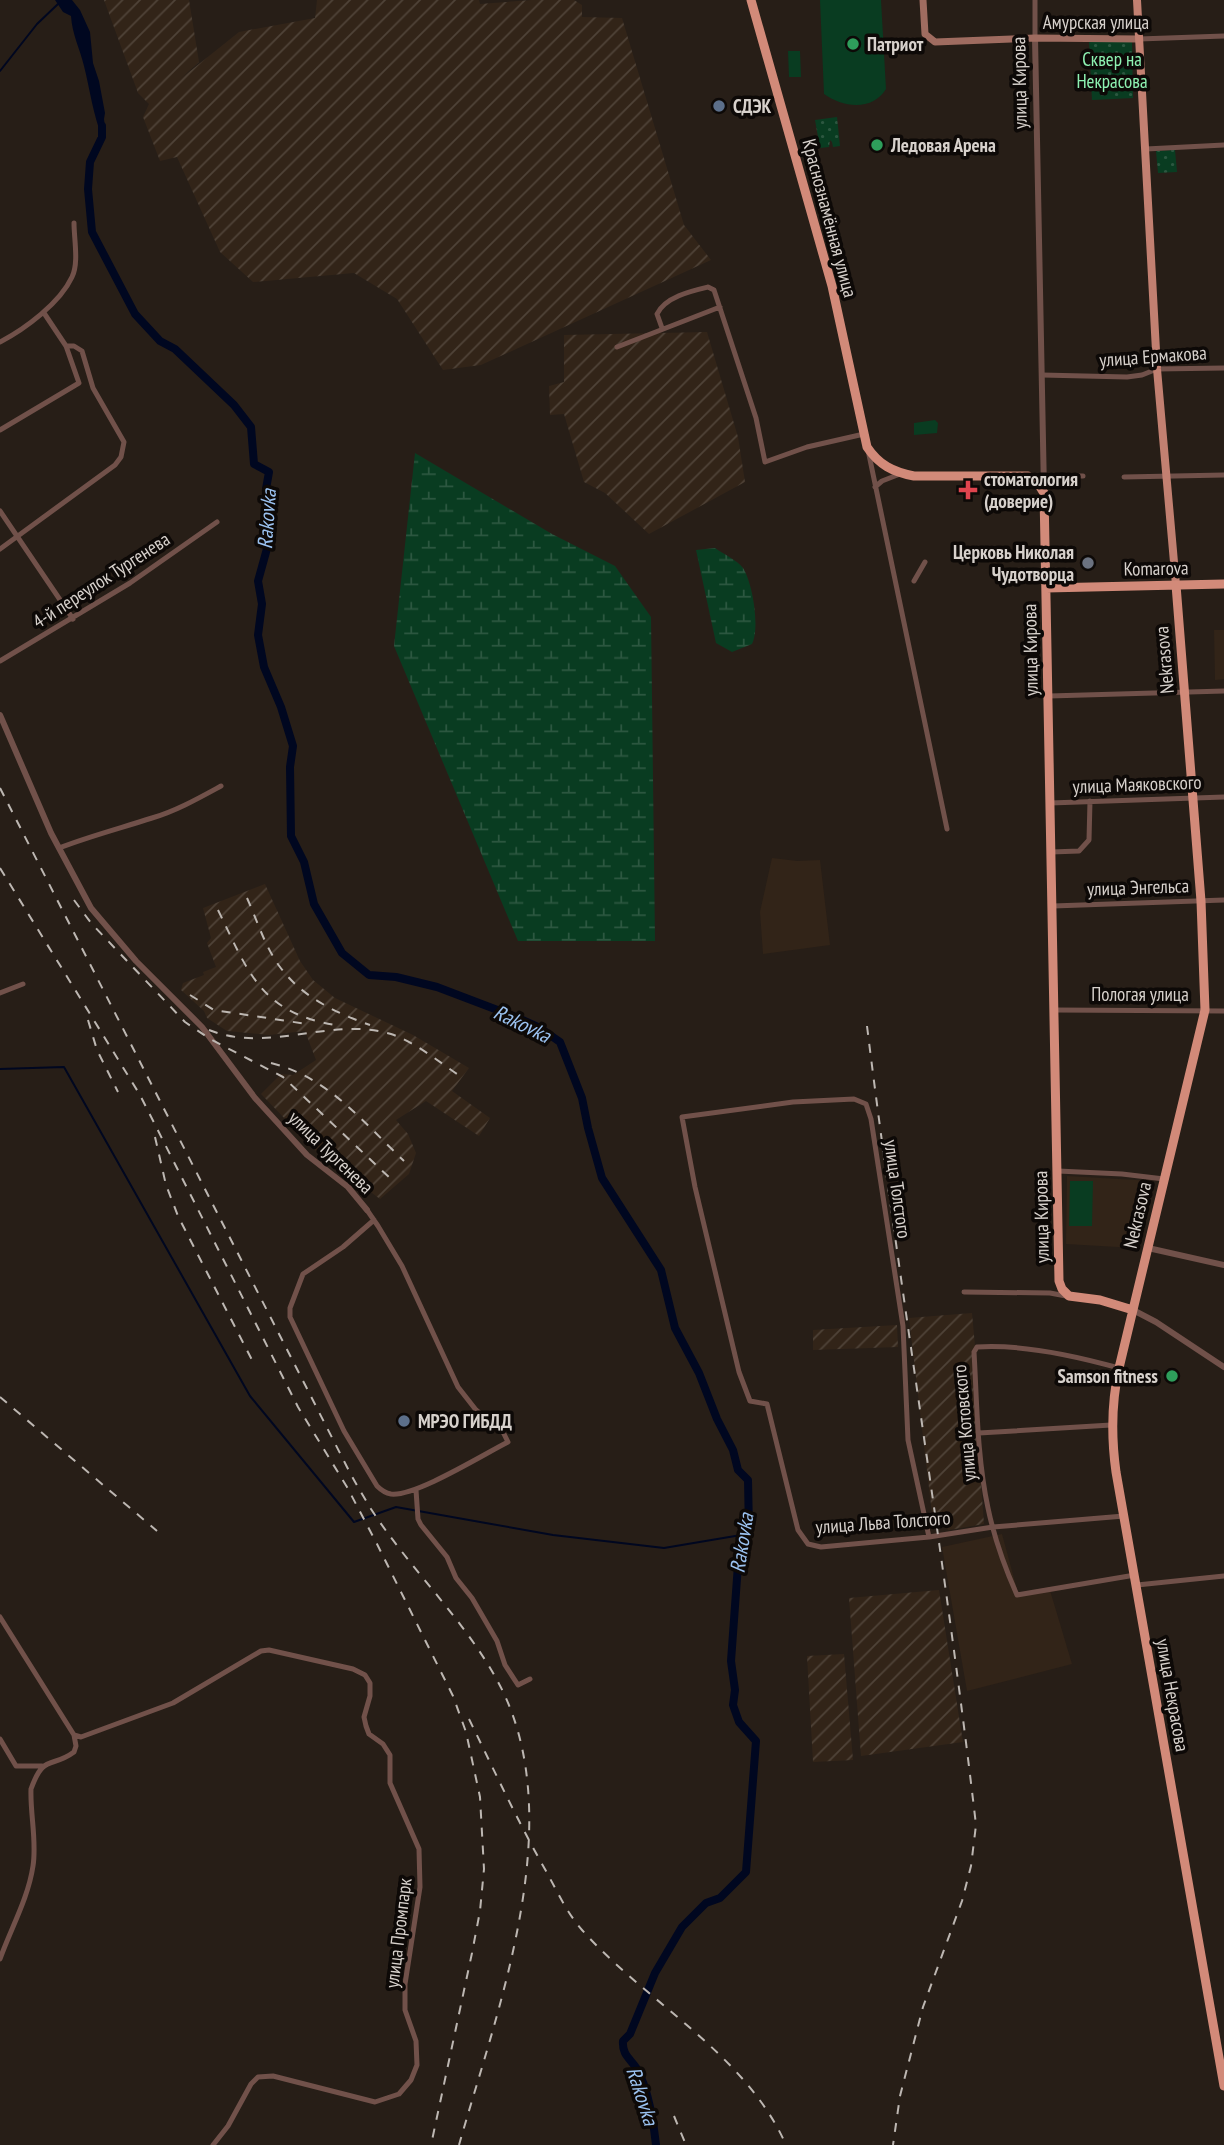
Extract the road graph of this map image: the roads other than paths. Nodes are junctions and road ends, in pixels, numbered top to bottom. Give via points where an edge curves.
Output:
1 (751, 0) edge
2 (923, 0) edge
3 (1035, 0) edge
4 (1137, 0) edge
5 (1224, 36) edge
6 (1035, 38) junction
7 (1139, 39) junction
8 (1224, 145) edge
9 (1146, 149) junction
10 (74, 223) dead end
11 (720, 307) junction
12 (44, 313) junction
13 (662, 328) junction
14 (0, 342) edge
15 (66, 346) junction
16 (617, 346) dead end
17 (1224, 368) edge
18 (1157, 369) junction
19 (1042, 375) junction
20 (0, 429) edge
21 (864, 434) junction
22 (867, 447) junction
23 (900, 474) junction
24 (1224, 475) edge
25 (1028, 476) junction
26 (1043, 476) junction
27 (1083, 477) dead end
28 (1124, 477) dead end
29 (1166, 477) junction
30 (875, 487) junction
31 (1044, 493) junction
32 (0, 511) edge
33 (217, 522) dead end
34 (17, 537) junction
35 (0, 549) edge
36 (925, 562) dead end
37 (914, 581) dead end
38 (1224, 584) edge
39 (1176, 585) junction
40 (1046, 588) junction
41 (73, 619) junction
42 (0, 662) edge
43 (1184, 691) junction
44 (1224, 691) edge
45 (1049, 696) junction
46 (0, 715) edge
47 (221, 786) dead end
48 (1224, 797) edge
49 (1193, 798) junction
50 (1090, 801) junction
51 (1050, 803) junction
52 (947, 829) dead end
53 (59, 848) junction
54 (1051, 852) junction
55 (1224, 900) edge
56 (1201, 901) junction
57 (1053, 906) junction
58 (23, 984) dead end
59 (0, 993) edge
60 (1055, 1010) junction
61 (1205, 1010) junction
62 (1224, 1011) edge
63 (682, 1117) joint
64 (1058, 1171) junction
65 (1164, 1179) junction
66 (367, 1210) joint
67 (374, 1220) junction
68 (1148, 1248) junction
69 (1224, 1265) edge
70 (964, 1292) dead end
71 (1069, 1296) junction
72 (1133, 1310) junction
73 (1224, 1367) edge
74 (1119, 1368) junction
75 (1111, 1425) junction
76 (979, 1433) junction
77 (416, 1490) junction
78 (1124, 1516) junction
79 (993, 1527) junction
80 (929, 1537) junction
81 (1135, 1575) junction
82 (1224, 1576) edge
83 (1137, 1585) junction
84 (0, 1617) edge
85 (530, 1679) dead end
86 (74, 1735) junction
87 (0, 1739) edge
88 (42, 1766) junction
89 (0, 1959) edge
90 (1224, 2086) edge
91 (213, 2145) edge

1 - 21 highway, Краснознамённая улица via 832,286
2 - 6 main road, Амурская улица via 924,29 935,42
3 - 6 street, улица Кирова
4 - 7 main road, Nekrasova
5 - 7 street, Амурская улица
6 - 7 main road, Амурская улица
6 - 19 street, улица Кирова
7 - 9 main road, Nekrasova
8 - 9 street
9 - 18 main road, Nekrasova
10 - 12 street via 72,278
11 - 13 street
11 - 13 street via 714,290 698,289 659,310
11 - 21 street via 756,418 765,462
12 - 14 street
12 - 15 street
13 - 16 street
15 - 20 street via 79,383
15 - 34 street via 82,351 93,388 124,449 115,465
17 - 18 street, улица Ермакова
18 - 19 street, улица Ермакова via 1127,377
18 - 29 main road, Nekrasova
19 - 26 street, улица Кирова
21 - 22 highway, Краснознамённая улица
22 - 23 highway, Краснознамённая улица via 875,459
22 - 30 street, Краснознамённая улица
23 - 25 highway
23 - 30 street
24 - 29 street
25 - 26 street
25 - 31 highway
26 - 27 street
26 - 31 street, улица Кирова
28 - 29 street
29 - 39 main road, Nekrasova
30 - 52 street, Краснознамённая улица
31 - 40 highway, улица Кирова
32 - 34 street
33 - 41 street, 4-й переулок Тургенева
34 - 35 street
34 - 41 street
36 - 37 street
38 - 39 highway, Komarova
39 - 40 highway, Komarova
39 - 43 highway, Nekrasova
40 - 45 highway, улица Кирова
41 - 42 street, 4-й переулок Тургенева
43 - 44 street
43 - 45 street
43 - 49 highway, Nekrasova
45 - 51 highway, улица Кирова
46 - 53 street, улица Тургенева
47 - 53 street via 154,818
48 - 49 street, улица Маяковского
49 - 50 street, улица Маяковского
49 - 56 highway, Nekrasova
50 - 51 street, улица Маяковского
50 - 54 street via 1089,840 1079,851
51 - 54 highway, улица Кирова
53 - 66 street, улица Тургенева via 91,908 136,961 202,1027 255,1098 307,1155 348,1187
54 - 57 highway, улица Кирова
55 - 56 street, улица Энгельса
56 - 57 street, улица Энгельса
56 - 61 highway, Nekrasova
57 - 60 highway, улица Кирова
58 - 59 street
60 - 61 street, Пологая улица
60 - 64 highway, улица Кирова
61 - 62 street, Пологая улица
61 - 65 highway, Nekrasova
63 - 80 street, улица Льва Толстого via 738,1372 750,1402 767,1404 802,1537 821,1547
63 - 80 street, улица Толстого via 793,1102 854,1099 866,1104 901,1308 907,1430
64 - 65 street
64 - 71 highway, улица Кирова via 1059,1281
65 - 68 highway, Nekrasova
66 - 67 street, улица Тургенева
67 - 77 street, улица Тургенева via 402,1266 457,1387 508,1442
67 - 77 street via 303,1274 289,1317 344,1431 377,1486 393,1495
68 - 69 street
68 - 72 highway, Nekrasova
70 - 71 street
71 - 72 highway
72 - 73 street
72 - 74 highway, улица Некрасова
74 - 75 highway, улица Некрасова
74 - 76 street, улица Котовского via 1063,1355 977,1346
75 - 76 street
75 - 78 highway, улица Некрасова
76 - 79 street, улица Котовского
77 - 85 street via 418,1519 472,1598 512,1677 517,1685
78 - 79 street, улица Льва Толстого
78 - 81 highway, улица Некрасова
79 - 80 street, улица Льва Толстого
79 - 81 street, улица Котовского via 1018,1596
81 - 83 highway, улица Некрасова
82 - 83 street
83 - 90 highway, улица Некрасова
84 - 86 street
86 - 88 street via 74,1752
86 - 91 street, улица Промпарк via 86,1737 163,1708 261,1651 353,1669 370,1683 364,1717 369,1734 390,1755 388,1776 419,1849 421,1878 405,1984 405,2010 418,2057 411,2080 399,2094 369,2102 264,2075 251,2084
87 - 88 street via 16,1766
88 - 89 street via 32,1789 32,1875

